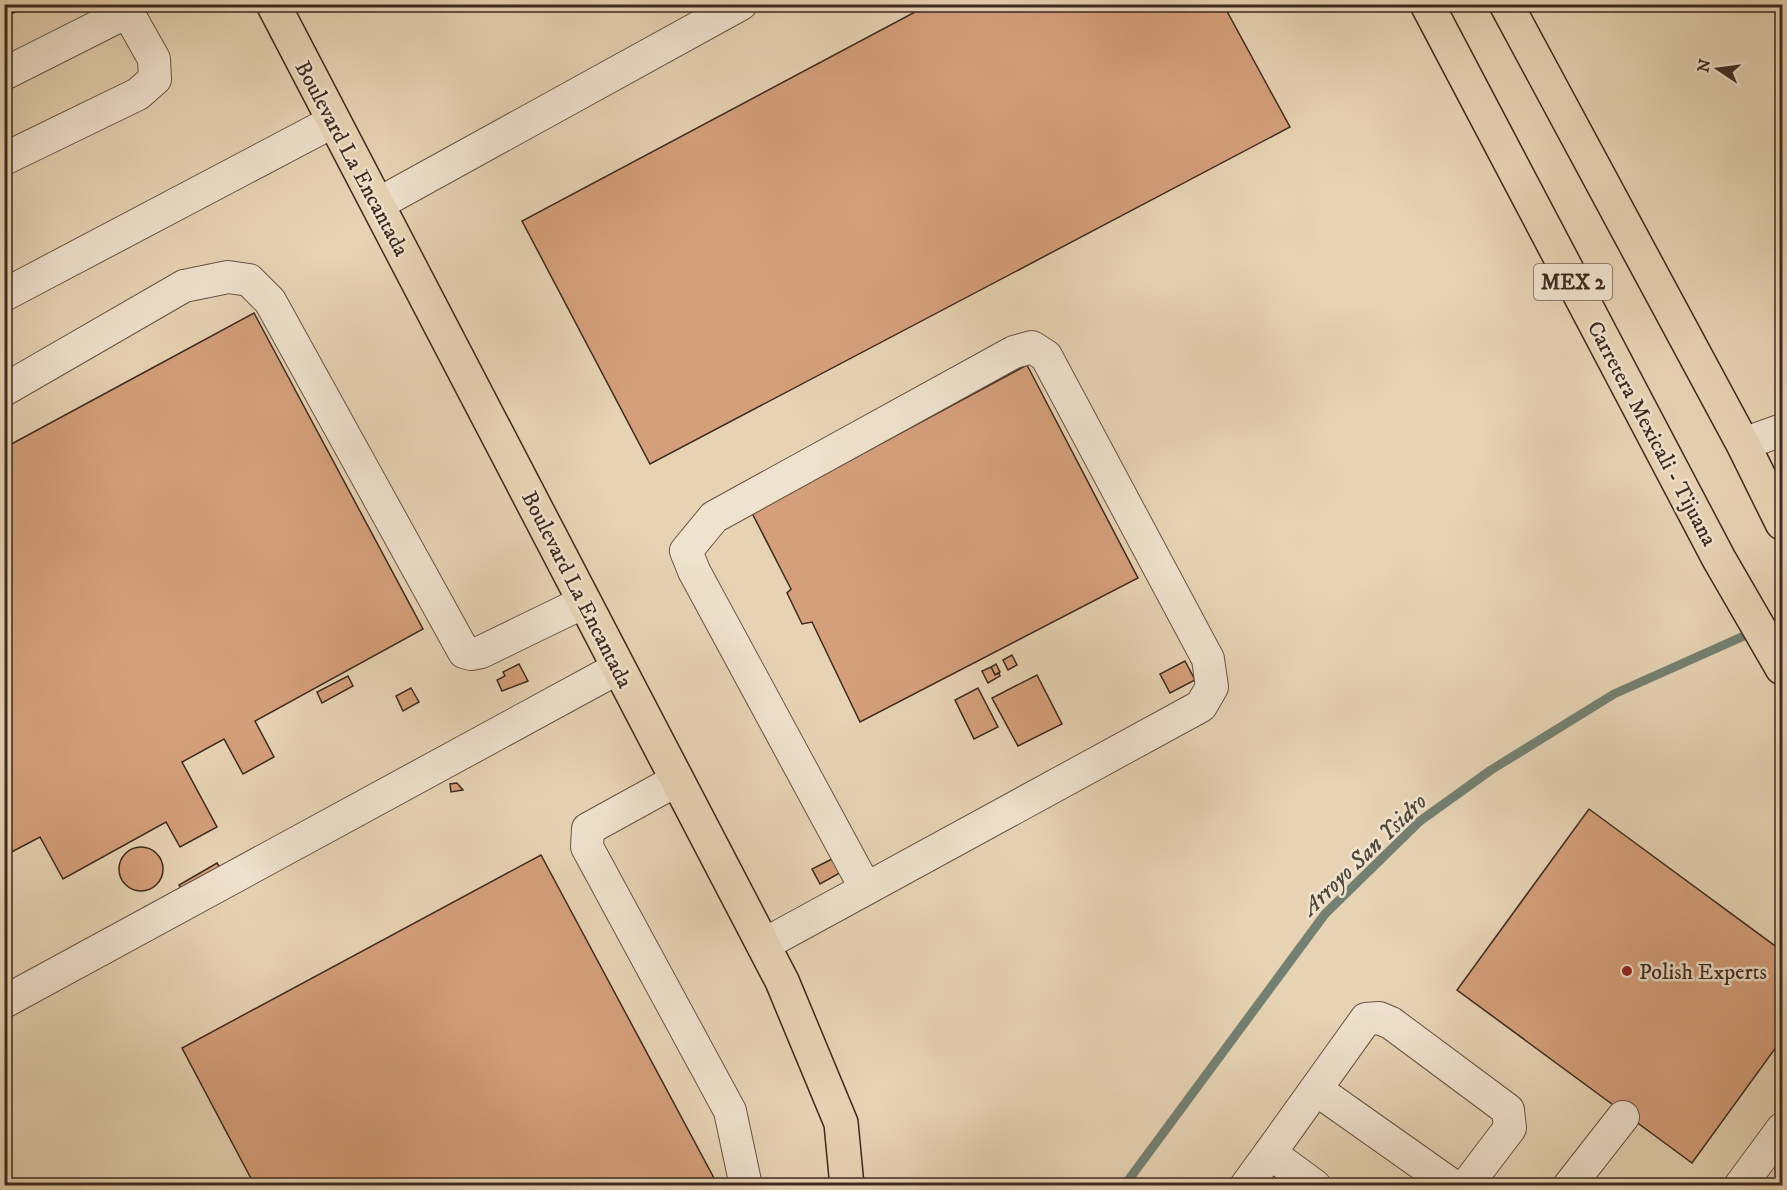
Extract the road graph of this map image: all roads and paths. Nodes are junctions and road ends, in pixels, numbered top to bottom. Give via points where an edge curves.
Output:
1 (273, 4) edge
2 (741, 4) edge
3 (1427, 4) edge
4 (1506, 4) edge
5 (125, 8) edge
6 (4, 74) edge
7 (334, 121) junction
8 (4, 159) edge
9 (378, 204) junction
10 (6, 291) edge
11 (4, 390) edge
12 (1782, 430) edge
13 (1743, 444) junction
14 (1781, 515) edge
15 (584, 602) junction
16 (618, 668) junction
17 (1782, 668) edge
18 (677, 780) junction
19 (866, 889) junction
20 (763, 945) junction
21 (4, 1002) edge
22 (1317, 1090) junction
23 (1623, 1118) dead end
24 (1782, 1129) edge
25 (1270, 1153) junction
26 (746, 1185) edge
27 (847, 1185) edge
28 (1246, 1185) edge
29 (1315, 1185) edge
30 (1453, 1185) edge
31 (1466, 1185) edge
32 (1569, 1185) edge
33 (1740, 1185) edge

1 - 7 main road, Boulevard La Encantada
2 - 9 street
3 - 17 main road, Carretera Mexicali - Tijuana / MEX 2 via 1719,559
4 - 13 main road, MEX 2
5 - 6 street
5 - 8 street via 154,59 155,79 138,94
7 - 9 main road, Boulevard La Encantada
7 - 10 street
9 - 15 main road, Boulevard La Encantada
11 - 15 street via 184,286 228,277 249,280 270,301 464,652 481,652
12 - 13 street
13 - 14 main road, MEX 2
15 - 16 main road, Boulevard La Encantada
16 - 18 main road, Boulevard La Encantada
16 - 21 street
18 - 20 main road, Boulevard La Encantada
18 - 26 street via 588,829 587,848 730,1111
19 - 19 street via 1201,706 1212,687 1208,659 1046,356 1032,347 1014,352 714,516 687,551 694,571
19 - 20 street
20 - 27 main road, Boulevard La Encantada via 841,1123
22 - 25 street
22 - 30 street
22 - 31 street via 1366,1019 1391,1023 1508,1110 1510,1128
23 - 32 street
24 - 33 street
25 - 28 street
25 - 29 street

